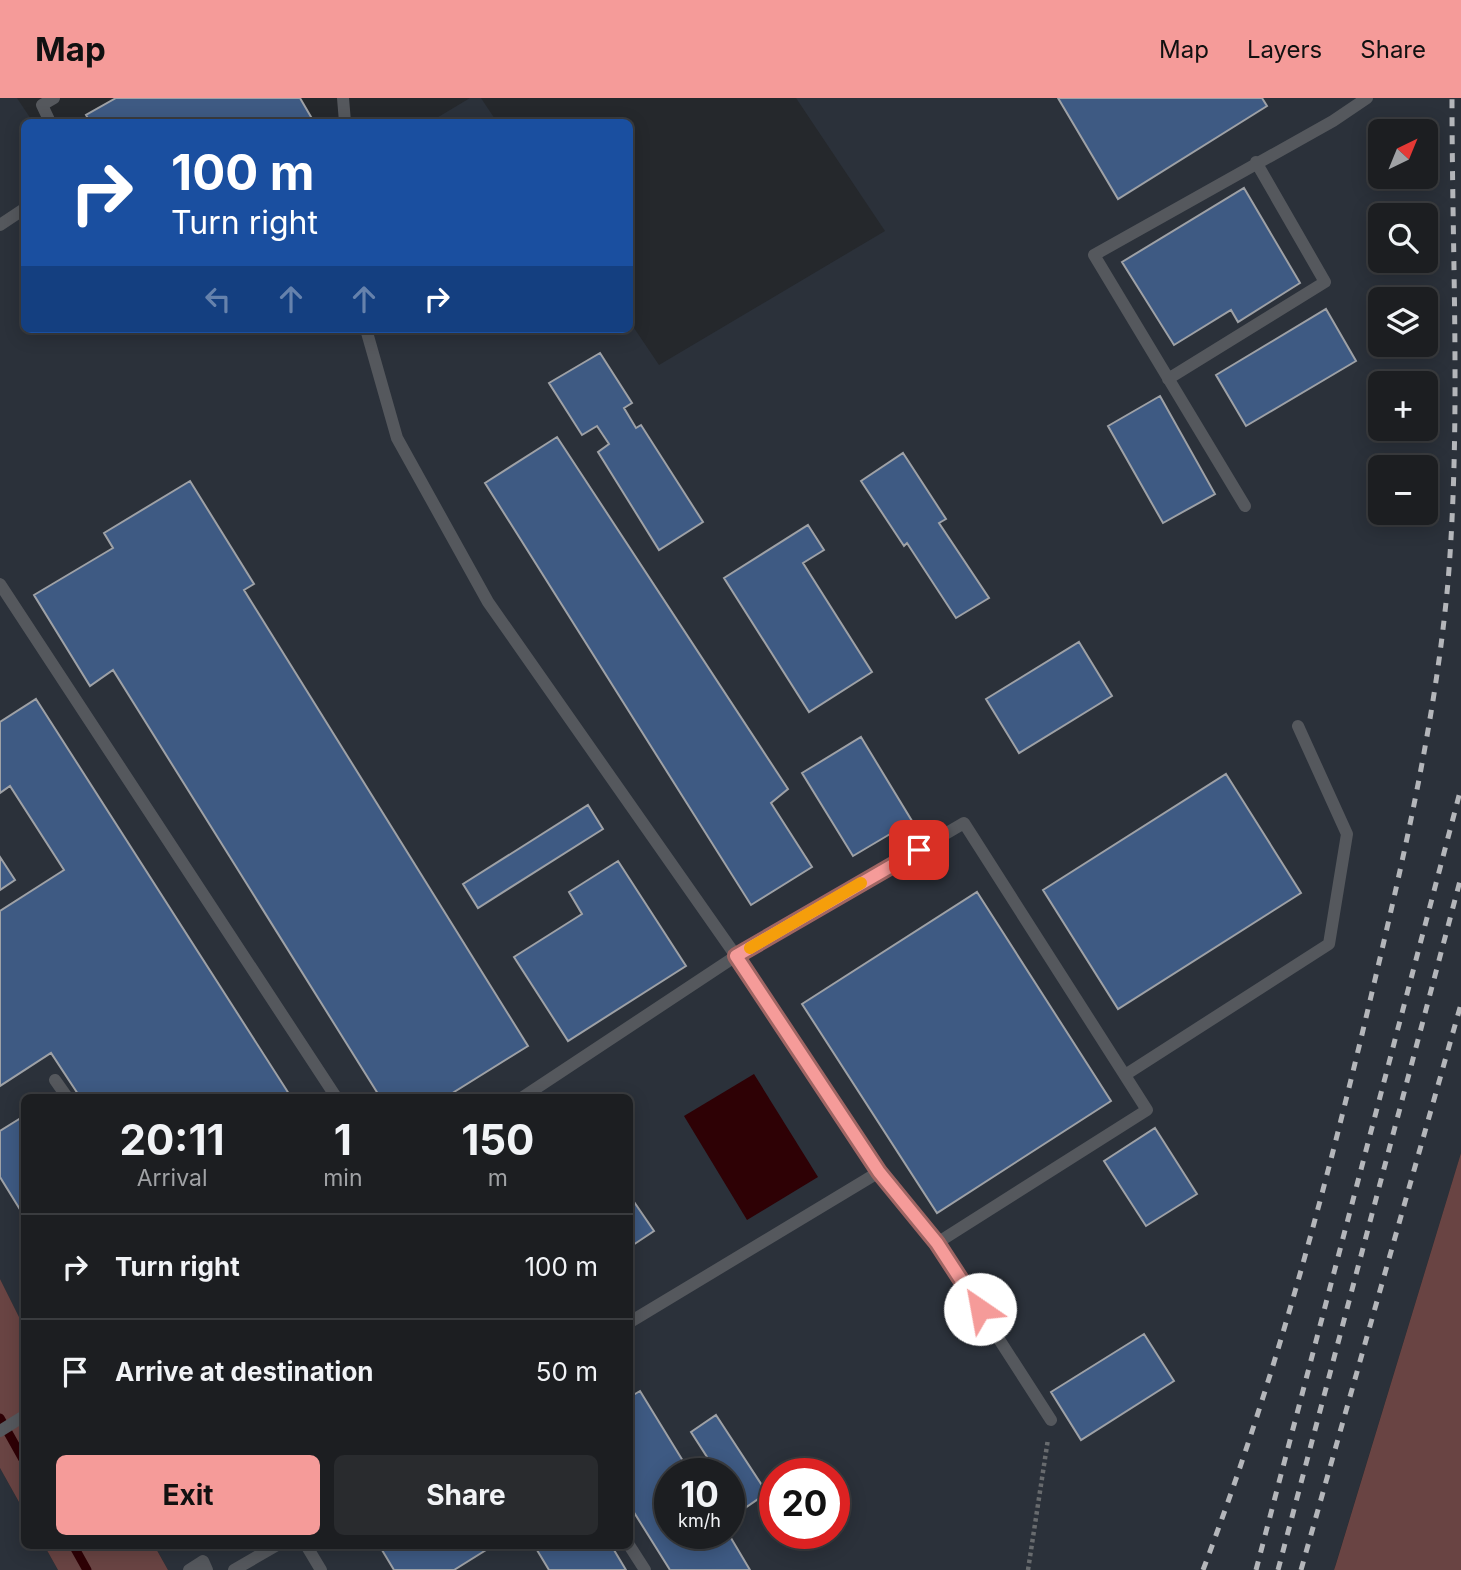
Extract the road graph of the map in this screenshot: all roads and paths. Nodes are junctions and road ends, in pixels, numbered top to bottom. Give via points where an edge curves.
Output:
1 (54, 98) edge
2 (343, 98) edge
3 (1367, 98) edge
4 (49, 119) edge
5 (345, 119) edge
6 (1256, 162) junction
7 (21, 211) edge
8 (0, 225) edge
9 (367, 333) edge
10 (1168, 379) junction
11 (1245, 506) dead end
12 (0, 584) edge
13 (1298, 726) dead end
14 (736, 956) junction
15 (1125, 1075) junction
16 (55, 1080) dead end
17 (65, 1094) edge
18 (333, 1094) edge
19 (528, 1094) edge
20 (879, 1172) junction
21 (937, 1243) junction
22 (633, 1320) edge
23 (21, 1418) edge
24 (1051, 1420) joint
25 (0, 1431) edge
26 (269, 1549) edge
27 (308, 1549) edge
28 (632, 1549) edge
29 (205, 1565) edge
30 (189, 1570) edge
31 (234, 1570) edge
32 (321, 1570) edge
33 (645, 1570) edge
34 (1028, 1570) edge

1 - 4 lane via 42,105
2 - 5 lane
3 - 6 lane
6 - 10 lane via 1325,282
6 - 10 lane via 1094,255
7 - 8 lane
9 - 14 lane via 397,438 481,590
10 - 11 lane
12 - 18 lane
13 - 15 lane via 1347,834 1329,944
14 - 15 lane via 964,823
14 - 19 lane
14 - 20 lane
15 - 21 lane via 1147,1110
16 - 17 lane
20 - 21 lane
20 - 22 lane
21 - 24 lane
23 - 25 lane
24 - 34 path
26 - 31 lane
27 - 32 lane
28 - 33 lane
29 - 30 lane

